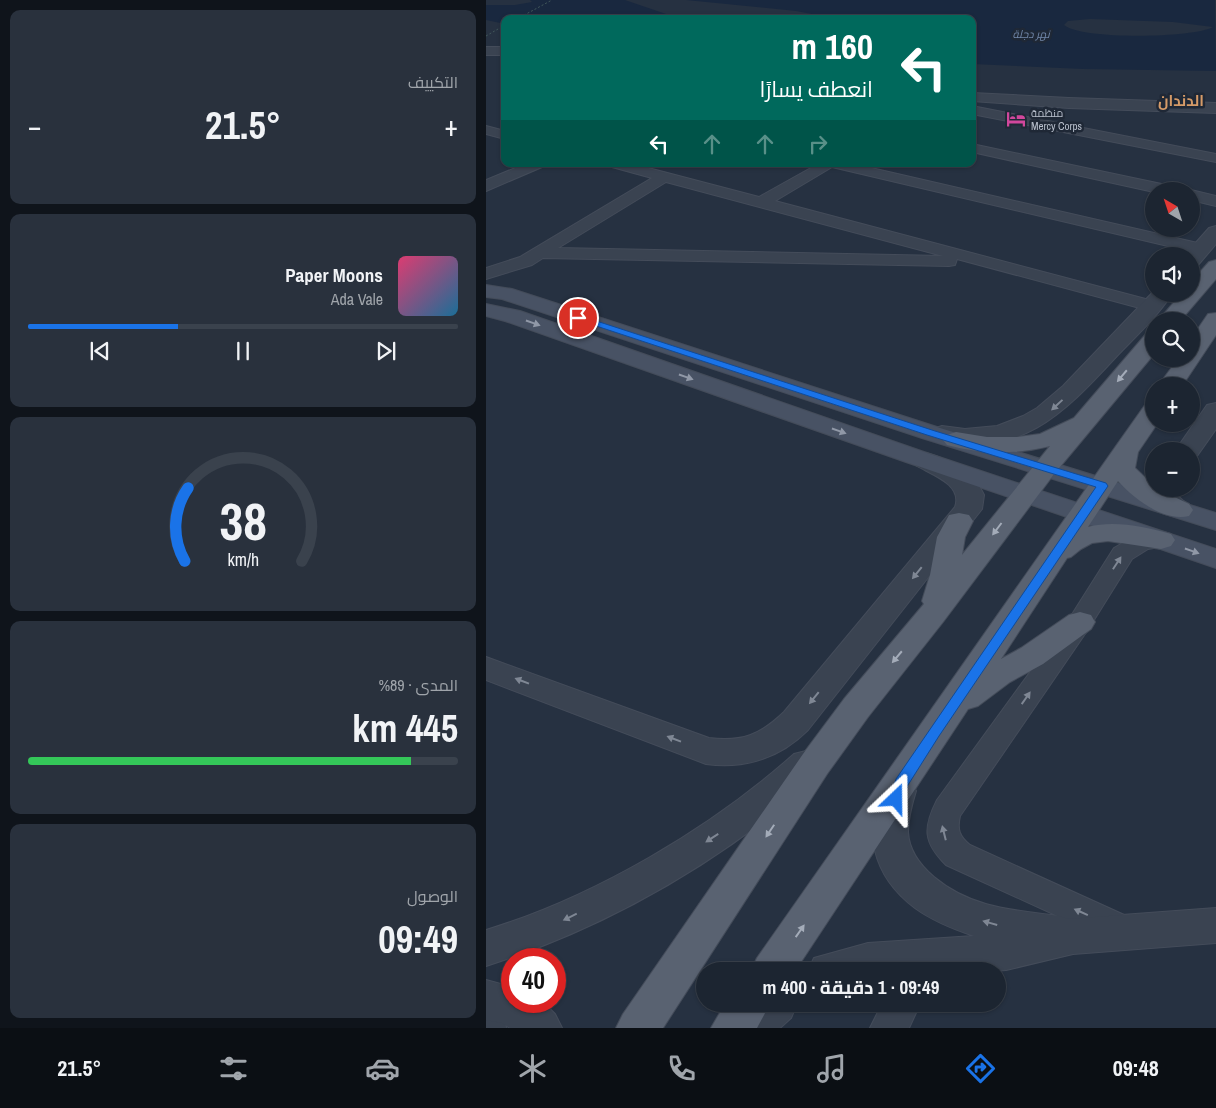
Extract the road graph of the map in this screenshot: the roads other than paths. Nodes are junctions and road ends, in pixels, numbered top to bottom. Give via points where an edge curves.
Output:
1 (486, 51) edge
2 (501, 51) edge
3 (486, 56) edge
4 (501, 56) edge
5 (976, 91) edge
6 (976, 97) edge
7 (1216, 101) edge
8 (1216, 108) edge
9 (976, 111) edge
10 (486, 130) edge
11 (501, 134) edge
12 (976, 149) edge
13 (1216, 158) edge
14 (530, 167) edge
15 (628, 167) edge
16 (823, 167) edge
17 (848, 167) edge
18 (665, 176) junction
19 (1145, 185) edge
20 (486, 186) edge
21 (1200, 198) edge
22 (1216, 201) edge
23 (762, 202) junction
24 (1216, 232) edge
25 (1165, 247) edge
26 (1200, 251) edge
27 (533, 257) junction
28 (986, 262) junction
29 (1216, 266) edge
30 (486, 274) edge
31 (486, 287) edge
32 (486, 291) edge
33 (1145, 298) edge
34 (1154, 302) edge
35 (486, 310) edge
36 (1177, 312) edge
37 (1216, 319) edge
38 (1200, 342) edge
39 (1145, 350) edge
40 (1216, 410) edge
41 (1090, 414) junction
42 (1145, 423) edge
43 (956, 440) junction
44 (1194, 442) edge
45 (926, 446) junction
46 (1125, 451) junction
47 (1045, 468) junction
48 (1102, 486) junction
49 (1024, 494) junction
50 (1171, 499) edge
51 (1084, 514) junction
52 (959, 521) junction
53 (1216, 522) edge
54 (1161, 540) junction
55 (1216, 559) edge
56 (1048, 565) junction
57 (932, 614) junction
58 (1080, 622) junction
59 (486, 668) edge
60 (842, 727) junction
61 (934, 732) junction
62 (901, 783) junction
63 (1216, 925) edge
64 (1125, 932) junction
65 (1073, 936) junction
66 (486, 948) edge
67 (778, 962) edge
68 (864, 962) edge
69 (882, 962) edge
70 (941, 962) edge
71 (486, 1000) edge
72 (744, 1012) edge
73 (767, 1012) edge
74 (898, 1012) edge
75 (486, 1016) edge
76 (487, 1028) edge
77 (540, 1028) edge
78 (638, 1028) edge
79 (733, 1028) edge
80 (749, 1028) edge
81 (889, 1028) edge

1 - 2 street
3 - 4 street
5 - 7 street via 1103,99
6 - 8 street
9 - 13 street
10 - 11 street
12 - 19 street
14 - 20 street
15 - 18 street
16 - 23 street
17 - 25 street
18 - 23 street
18 - 27 street
21 - 22 street
23 - 28 street
24 - 26 street
27 - 28 street
27 - 30 street
27 - 31 street via 508,277
28 - 33 street
29 - 36 main road
32 - 45 main road via 505,294
34 -> 45 street via 1061,401 1029,424 992,435
35 -> 45 main road
37 - 38 main road
39 -> 41 main road
40 - 44 street
41 - 43 main road via 1056,436 1034,443 1007,446
41 - 47 main road
42 - 46 main road
43 - 45 main road
43 - 47 main road
45 - 49 main road
45 - 52 street via 970,493 968,509
46 - 48 main road
46 - 50 main road via 1122,468 1130,480 1143,491
47 - 48 main road
47 - 49 main road
48 - 50 main road
48 - 51 main road
49 - 51 main road
49 -> 57 main road
50 - 53 main road
51 - 54 main road
51 - 56 main road
52 - 57 main road via 951,537 945,575
52 -> 59 street via 787,730 777,739 750,751 706,751
54 -> 55 main road
54 - 56 main road via 1126,534 1093,534 1077,538
58 -> 54 street via 1123,554 1142,542
56 - 61 main road
57 -> 60 main road
58 - 61 main road via 980,687 962,701
64 -> 58 street via 958,855 946,842 941,828 948,809
60 -> 66 street via 783,786 746,815 665,868 565,919
60 -> 78 main road
61 - 62 main road
65 -> 62 street via 993,925 964,915 923,892 906,875 896,858 890,836 891,815
67 -> 62 main road
63 - 64 street
64 - 65 street
65 - 70 street via 1006,952
68 - 69 street
71 - 77 street via 525,1012
72 - 79 main road
73 - 80 street
74 - 81 street
75 - 76 street

